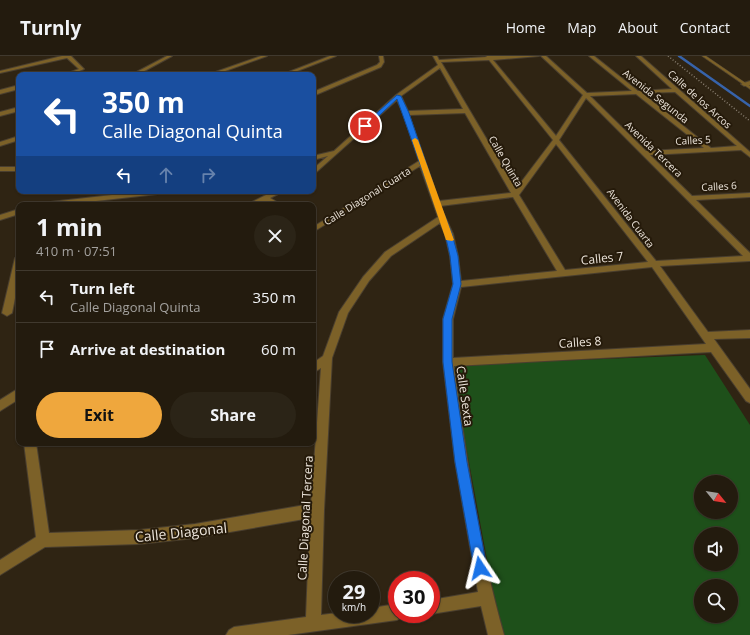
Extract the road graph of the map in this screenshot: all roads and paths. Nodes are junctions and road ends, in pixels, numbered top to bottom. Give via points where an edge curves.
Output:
1 (68, 56) edge
2 (170, 56) edge
3 (265, 56) edge
4 (333, 56) edge
5 (382, 56) edge
6 (537, 56) edge
7 (543, 56) edge
8 (592, 56) edge
9 (638, 56) edge
10 (704, 56) edge
11 (489, 57) edge
12 (438, 61) edge
13 (0, 72) edge
14 (74, 72) edge
15 (139, 72) edge
16 (218, 72) edge
17 (291, 72) edge
18 (5, 84) dead end
19 (747, 84) edge
20 (16, 88) edge
21 (750, 88) edge
22 (10, 89) junction
23 (676, 90) junction
24 (635, 91) junction
25 (0, 92) edge
26 (316, 93) edge
27 (586, 95) junction
28 (398, 96) junction
29 (16, 110) edge
30 (466, 110) junction
31 (406, 113) junction
32 (0, 114) edge
33 (16, 139) edge
34 (557, 139) junction
35 (0, 144) edge
36 (742, 148) junction
37 (709, 149) junction
38 (338, 152) junction
39 (644, 153) junction
40 (750, 155) edge
41 (316, 157) edge
42 (422, 162) junction
43 (0, 168) edge
44 (16, 169) edge
45 (316, 170) edge
46 (139, 194) edge
47 (273, 194) edge
48 (515, 195) junction
49 (750, 195) edge
50 (264, 198) junction
51 (689, 198) junction
52 (69, 202) edge
53 (256, 202) edge
54 (272, 202) edge
55 (436, 204) junction
56 (16, 212) edge
57 (0, 218) edge
58 (442, 218) junction
59 (316, 223) edge
60 (750, 258) edge
61 (654, 264) junction
62 (16, 272) edge
63 (563, 274) junction
64 (457, 284) junction
65 (7, 313) dead end
66 (750, 334) edge
67 (706, 336) junction
68 (714, 348) junction
69 (328, 358) junction
70 (448, 362) junction
71 (316, 367) edge
72 (16, 395) edge
73 (750, 398) edge
74 (0, 406) edge
75 (30, 446) edge
76 (317, 510) junction
77 (43, 540) junction
78 (2, 566) edge
79 (486, 598) junction
80 (440, 606) edge
81 (388, 613) edge
82 (313, 625) junction
83 (234, 635) edge
84 (496, 635) edge

1 - 13 street
1 - 14 street via 82,69
2 - 15 street
3 - 16 street
4 - 17 street
5 - 26 street via 379,66
6 - 11 street
7 - 27 street, Avenida Tercera
8 - 24 street, Avenida Segunda
9 - 23 street, Calle de los Arcos
10 - 19 lane
11 - 12 street
11 - 34 street, Avenida Cuarta
12 - 28 street
12 - 30 street, Calle Quinta
18 - 22 street
19 - 21 lane
20 - 22 street
22 - 25 street
23 - 24 street
23 - 36 street, Calle de los Arcos
24 - 27 street
24 - 37 street, Avenida Segunda
27 - 34 street
27 - 39 street, Avenida Tercera
28 - 31 street, Calle Sexta
28 - 38 street
29 - 32 street
30 - 31 street
30 - 48 street, Calle Quinta
31 - 42 street, Calle Sexta
33 - 35 street
34 - 48 street
34 - 61 street, Avenida Cuarta
36 - 37 street, Calles 5
36 - 40 street, Calle de los Arcos
37 - 39 street, Calles 5
38 - 41 street
38 - 45 street
39 - 51 street, Avenida Tercera
42 - 55 street, Calle Sexta
42 - 59 street, Calle Diagonal Cuarta
43 - 44 street
46 - 52 street
47 - 50 street
48 - 55 street
48 - 63 street, Calle Quinta
49 - 51 street, Calles 6
50 - 53 street
50 - 54 street
51 - 60 street, Avenida Tercera
55 - 58 street, Calle Sexta
56 - 57 street
58 - 64 street, Calle Sexta via 454,256
58 - 69 street, Calle Diagonal Tercera via 388,254 366,279 344,312
60 - 61 street, Calles 7
61 - 63 street, Calles 7
61 - 67 street, Avenida Cuarta
62 - 65 street
63 - 64 street, Calles 7
64 - 70 street, Calle Sexta via 448,319
66 - 67 street
67 - 68 street, Avenida Cuarta
68 - 70 street, Calles 8
68 - 73 street, Avenida Cuarta
69 - 71 street
69 - 76 street, Calle Diagonal Tercera
70 - 79 street, Calle Sexta via 461,462
72 - 74 street
75 - 77 street
76 - 77 street, Calle Diagonal via 195,531 139,537
76 - 82 street, Calle Diagonal Tercera
77 - 78 street
79 - 80 street
79 - 84 street, Calle Sexta
81 - 82 street
82 - 83 street

